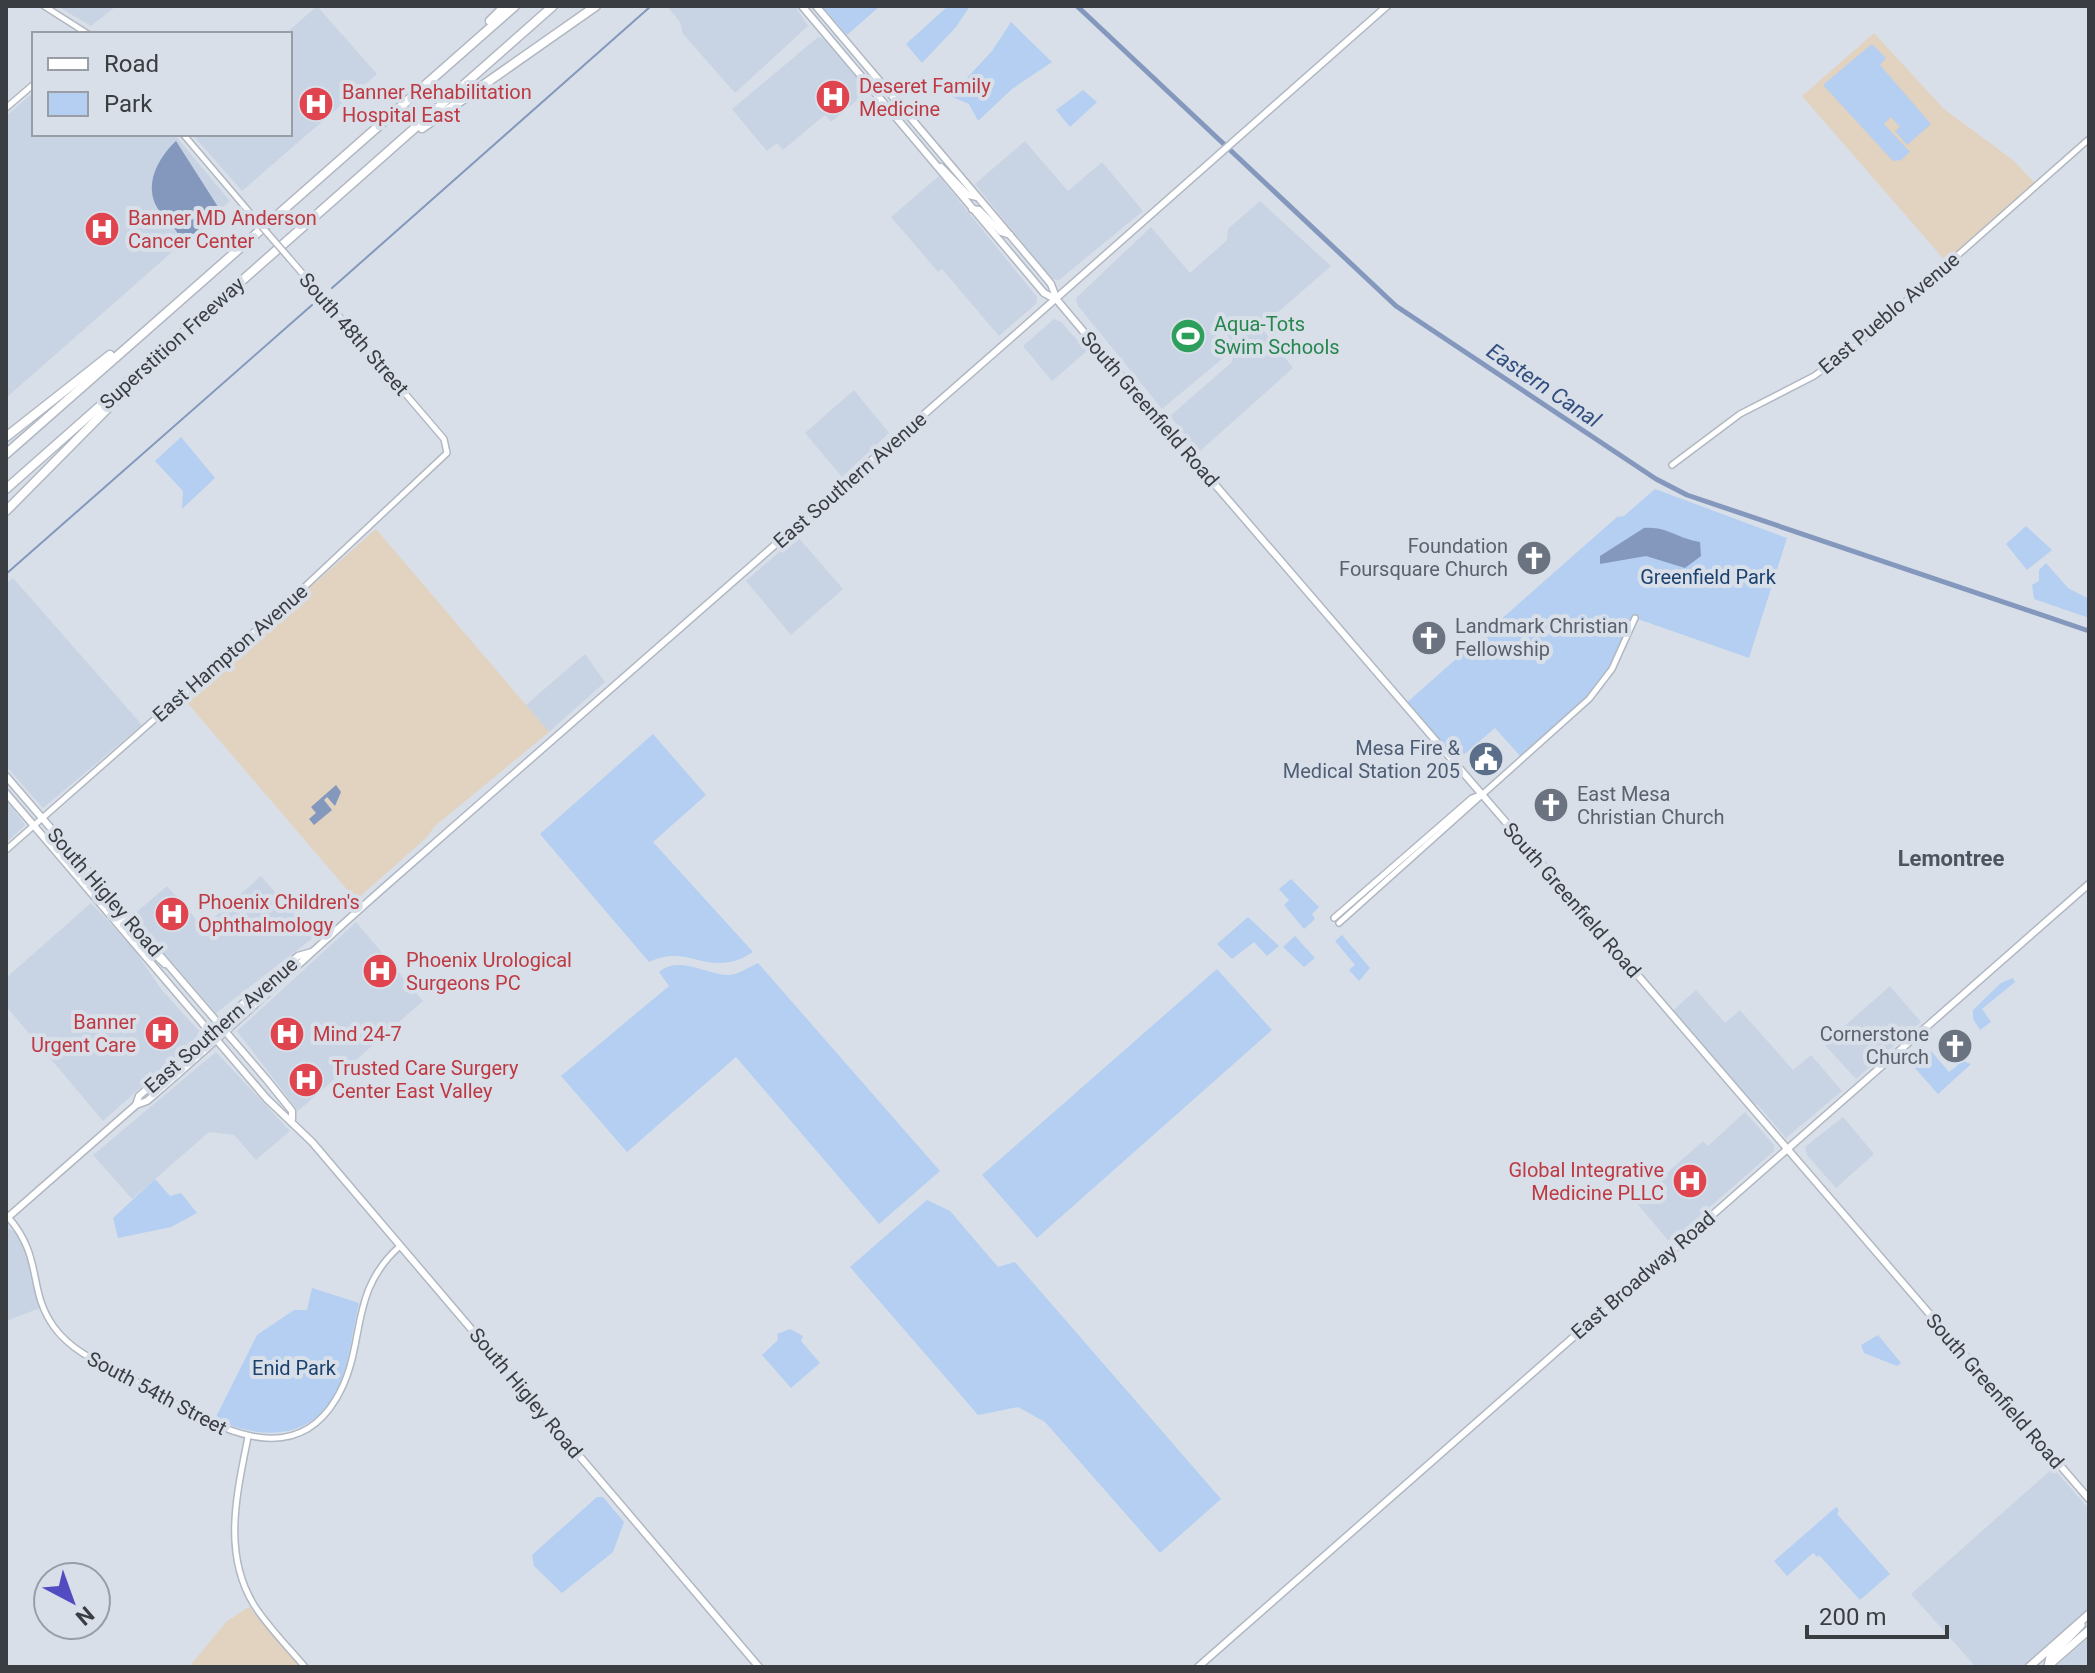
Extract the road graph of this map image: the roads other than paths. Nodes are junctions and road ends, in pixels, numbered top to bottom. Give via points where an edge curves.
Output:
1 (44, 6) edge
2 (505, 6) edge
3 (515, 6) edge
4 (553, 6) edge
5 (596, 6) edge
6 (802, 6) edge
7 (816, 6) edge
8 (1387, 6) edge
9 (85, 32) edge
10 (441, 70) junction
11 (32, 86) edge
12 (6, 108) edge
13 (185, 136) edge
14 (2089, 139) edge
15 (934, 164) junction
16 (977, 197) junction
17 (334, 198) junction
18 (972, 209) junction
19 (1010, 235) junction
20 (1057, 300) junction
21 (180, 301) junction
22 (130, 382) junction
23 (6, 437) edge
24 (449, 450) joint
25 (6, 454) edge
26 (1672, 465) dead end
27 (6, 489) edge
28 (6, 511) edge
29 (1635, 618) dead end
30 (6, 776) edge
31 (6, 793) edge
32 (1481, 795) junction
33 (42, 819) junction
34 (34, 826) junction
35 (6, 850) edge
36 (2089, 884) edge
37 (102, 905) junction
38 (1336, 921) dead end
39 (136, 928) junction
40 (131, 939) junction
41 (312, 952) junction
42 (168, 966) junction
43 (219, 1024) junction
44 (210, 1032) junction
45 (226, 1033) junction
46 (218, 1041) junction
47 (136, 1105) junction
48 (292, 1119) junction
49 (1787, 1150) junction
50 (7, 1218) edge
51 (400, 1246) junction
52 (248, 1437) junction
53 (2089, 1499) edge
54 (2088, 1616) edge
55 (2089, 1630) edge
56 (2041, 1657) junction
57 (2048, 1666) edge
58 (305, 1667) edge
59 (759, 1667) edge
60 (1198, 1667) edge
61 (2029, 1667) edge
62 (2039, 1667) edge

1 - 9 street
2 - 10 highway
3 - 10 highway, Superstition Freeway
4 - 17 highway, Superstition Freeway
5 - 17 highway via 442,112
6 - 15 main road, South Greenfield Road
7 - 16 main road, South Greenfield Road
8 - 20 main road, East Southern Avenue
10 - 21 highway, Superstition Freeway
11 - 12 street
13 - 24 street, South 48th Street, bridge
14 - 26 street, East Pueblo Avenue via 1854,347 1814,376 1740,414
15 - 16 main road
15 - 18 main road, South Greenfield Road
16 - 19 main road, South Greenfield Road
17 - 22 highway, Superstition Freeway
18 - 19 main road
18 - 20 main road, South Greenfield Road via 1044,293
19 - 20 main road, South Greenfield Road via 1051,284
20 - 32 main road, South Greenfield Road
20 - 41 main road, East Southern Avenue
21 - 23 highway
21 - 25 highway, Superstition Freeway
22 - 27 highway, Superstition Freeway
22 - 28 highway
24 - 33 street, East Hampton Avenue via 331,564
29 - 32 street via 1602,684
30 - 33 main road, South Higley Road
31 - 34 main road, South Higley Road
32 - 38 street
32 - 49 main road, South Greenfield Road
33 - 34 street, East Hampton Avenue
33 - 39 main road, South Higley Road
34 - 35 street, East Hampton Avenue
34 - 37 main road, South Higley Road
36 - 49 main road, East Broadway Road
37 - 39 main road
37 - 40 main road, South Higley Road
39 - 42 main road, South Higley Road
40 - 42 main road via 137,938
40 - 44 main road, South Higley Road
41 - 43 main road, East Southern Avenue via 298,956
41 - 45 main road, East Southern Avenue
42 - 43 main road, South Higley Road
43 - 44 main road, East Southern Avenue
43 - 45 main road, South Higley Road
44 - 46 main road, South Higley Road
44 - 47 main road, East Southern Avenue via 139,1096
45 - 46 main road, East Southern Avenue
45 - 48 main road, South Higley Road via 292,1111
46 - 47 main road, East Southern Avenue
46 - 48 main road, South Higley Road via 285,1119
47 - 50 main road, East Southern Avenue
48 - 51 main road, South Higley Road
49 - 53 main road, South Greenfield Road
49 - 60 main road, East Broadway Road
50 - 52 street, South 54th Street via 29,1247 44,1310 65,1340 221,1428
51 - 52 street via 368,1286 345,1380 326,1413 296,1433
51 - 59 main road, South Higley Road
52 - 58 street via 235,1508 239,1570 254,1605
54 - 56 main road
54 - 57 main road via 2050,1657
55 - 57 main road
56 - 61 main road
56 - 62 main road

